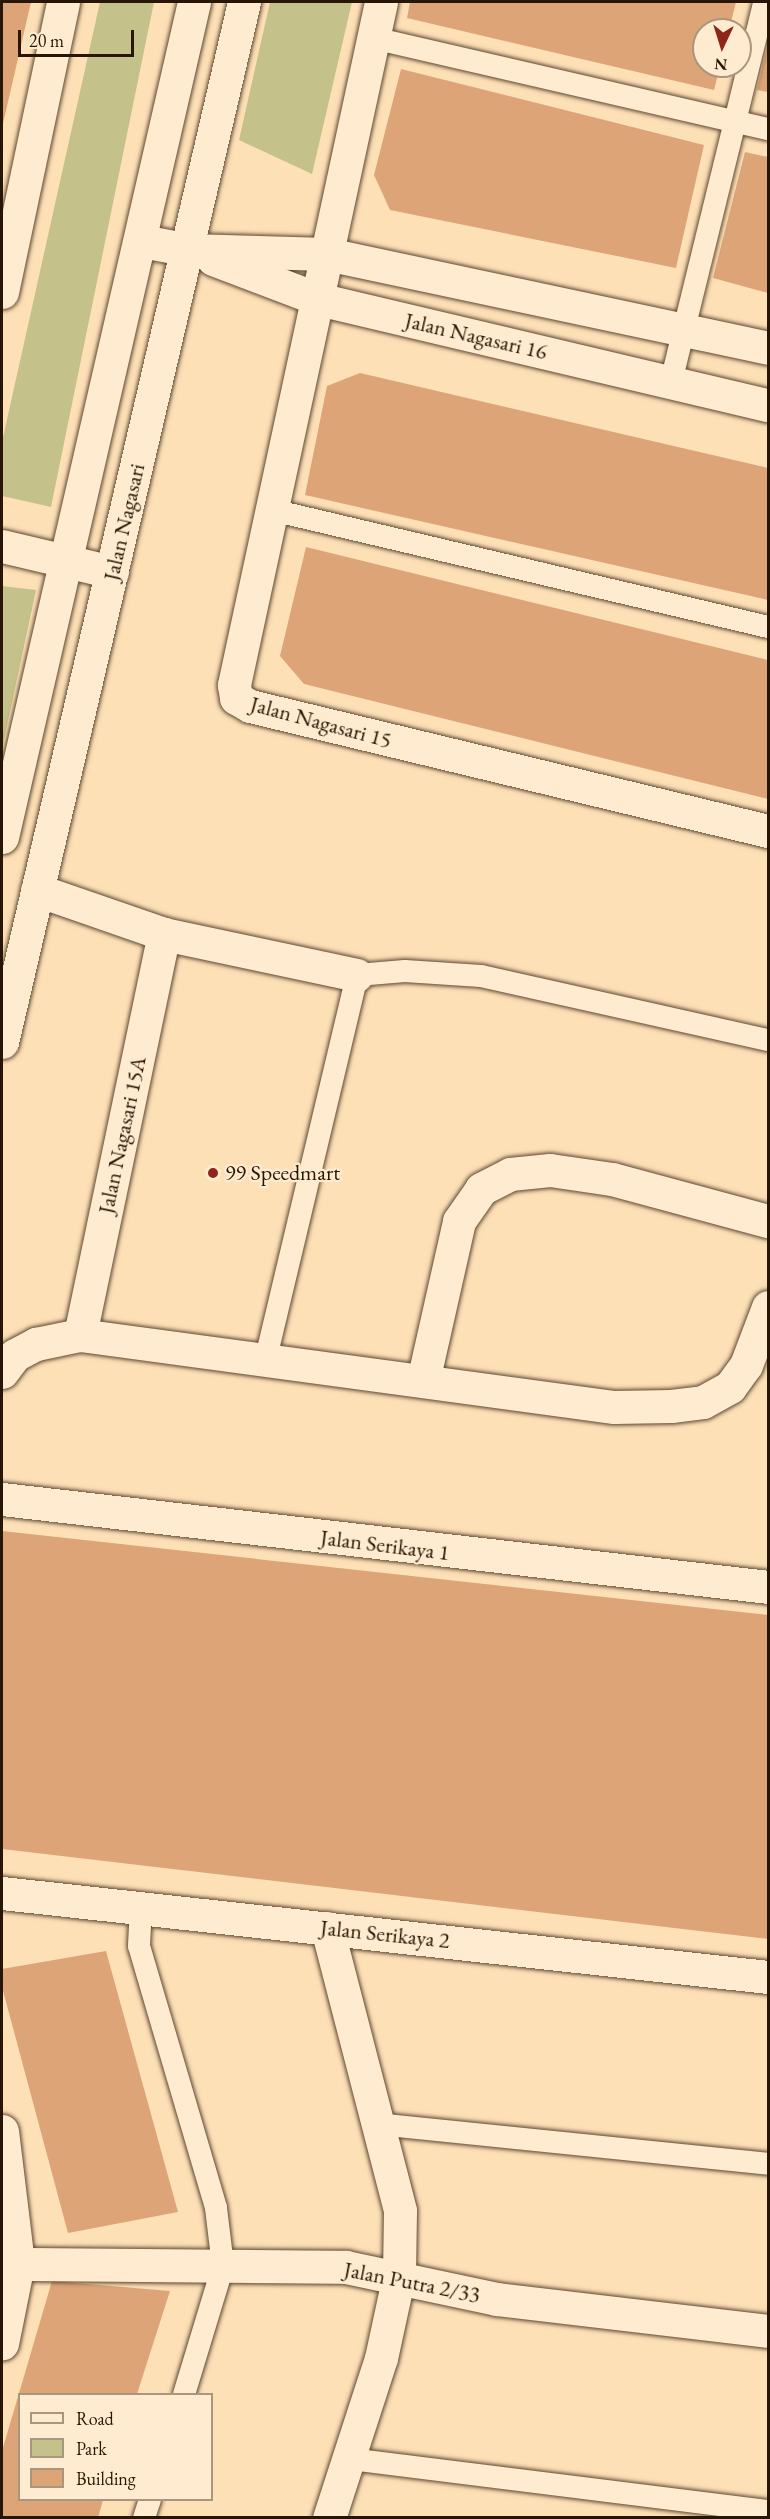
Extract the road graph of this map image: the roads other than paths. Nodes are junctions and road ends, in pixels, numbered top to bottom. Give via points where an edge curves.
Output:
1 (63, 2) edge
2 (194, 2) edge
3 (244, 2) edge
4 (381, 2) edge
5 (764, 2) edge
6 (373, 38) junction
7 (734, 121) junction
8 (768, 129) edge
9 (142, 241) junction
10 (189, 250) junction
11 (327, 254) junction
12 (2, 292) edge
13 (318, 299) junction
14 (684, 328) junction
15 (768, 348) edge
16 (671, 382) junction
17 (768, 405) edge
18 (272, 510) junction
19 (2, 546) edge
20 (67, 560) junction
21 (112, 572) junction
22 (768, 627) edge
23 (768, 831) edge
24 (2, 837) edge
25 (37, 890) junction
26 (164, 934) junction
27 (357, 975) junction
28 (768, 1040) edge
29 (2, 1042) edge
30 (768, 1221) edge
31 (768, 1307) edge
32 (80, 1335) junction
33 (265, 1362) junction
34 (2, 1372) edge
35 (423, 1381) junction
36 (2, 1499) edge
37 (768, 1587) edge
38 (2, 1893) edge
39 (141, 1907) junction
40 (327, 1928) junction
41 (768, 1977) edge
42 (377, 2124) junction
43 (2, 2131) edge
44 (768, 2164) edge
45 (18, 2264) junction
46 (223, 2266) junction
47 (399, 2275) junction
48 (768, 2331) edge
49 (2, 2343) edge
50 (184, 2393) edge
51 (350, 2458) junction
52 (149, 2501) edge
53 (768, 2511) edge
54 (144, 2517) edge
55 (329, 2517) edge

1 - 12 street
2 - 9 street, Jalan Nagasari
3 - 10 street, Jalan Nagasari
4 - 6 street, Jalan Nagasari 15
5 - 7 lane
6 - 7 lane
6 - 11 street, Jalan Nagasari 15
7 - 8 lane
7 - 14 lane
9 - 10 street
9 - 20 street, Jalan Nagasari
10 - 11 street
10 - 13 street, Jalan Nagasari 16
10 - 21 street, Jalan Nagasari
11 - 13 street, Jalan Nagasari 15
11 - 14 street
13 - 16 street, Jalan Nagasari 16
13 - 18 street, Jalan Nagasari 15
14 - 15 street
14 - 16 lane
16 - 17 street, Jalan Nagasari 16
18 - 22 lane
18 - 23 street, Jalan Nagasari 15 via 234,685 236,698 250,706
19 - 20 street
20 - 21 street
20 - 24 street, Jalan Nagasari
21 - 25 street, Jalan Nagasari
25 - 26 street
25 - 29 street, Jalan Nagasari
26 - 27 street
26 - 32 street, Jalan Nagasari 15A
27 - 28 lane via 405,971 481,976
27 - 33 lane
30 - 35 street via 612,1179 550,1170 510,1174 481,1189 459,1221
31 - 35 street via 746,1365 730,1387 703,1402 614,1407
32 - 33 street
32 - 34 street via 36,1344 15,1355
33 - 35 street
36 - 37 street, Jalan Serikaya 1
38 - 39 street, Jalan Serikaya 2
39 - 40 street, Jalan Serikaya 2
39 - 46 lane via 139,1946 216,2208
40 - 41 street, Jalan Serikaya 2
40 - 42 street
42 - 44 lane
42 - 47 street via 400,2211
43 - 45 street
45 - 46 street, Jalan Putra 2/33
45 - 49 street
46 - 47 street, Jalan Putra 2/33 via 346,2267
46 - 50 lane
47 - 48 street, Jalan Putra 2/33 via 497,2299
47 - 51 street
51 - 53 lane
51 - 55 street
52 - 54 lane

